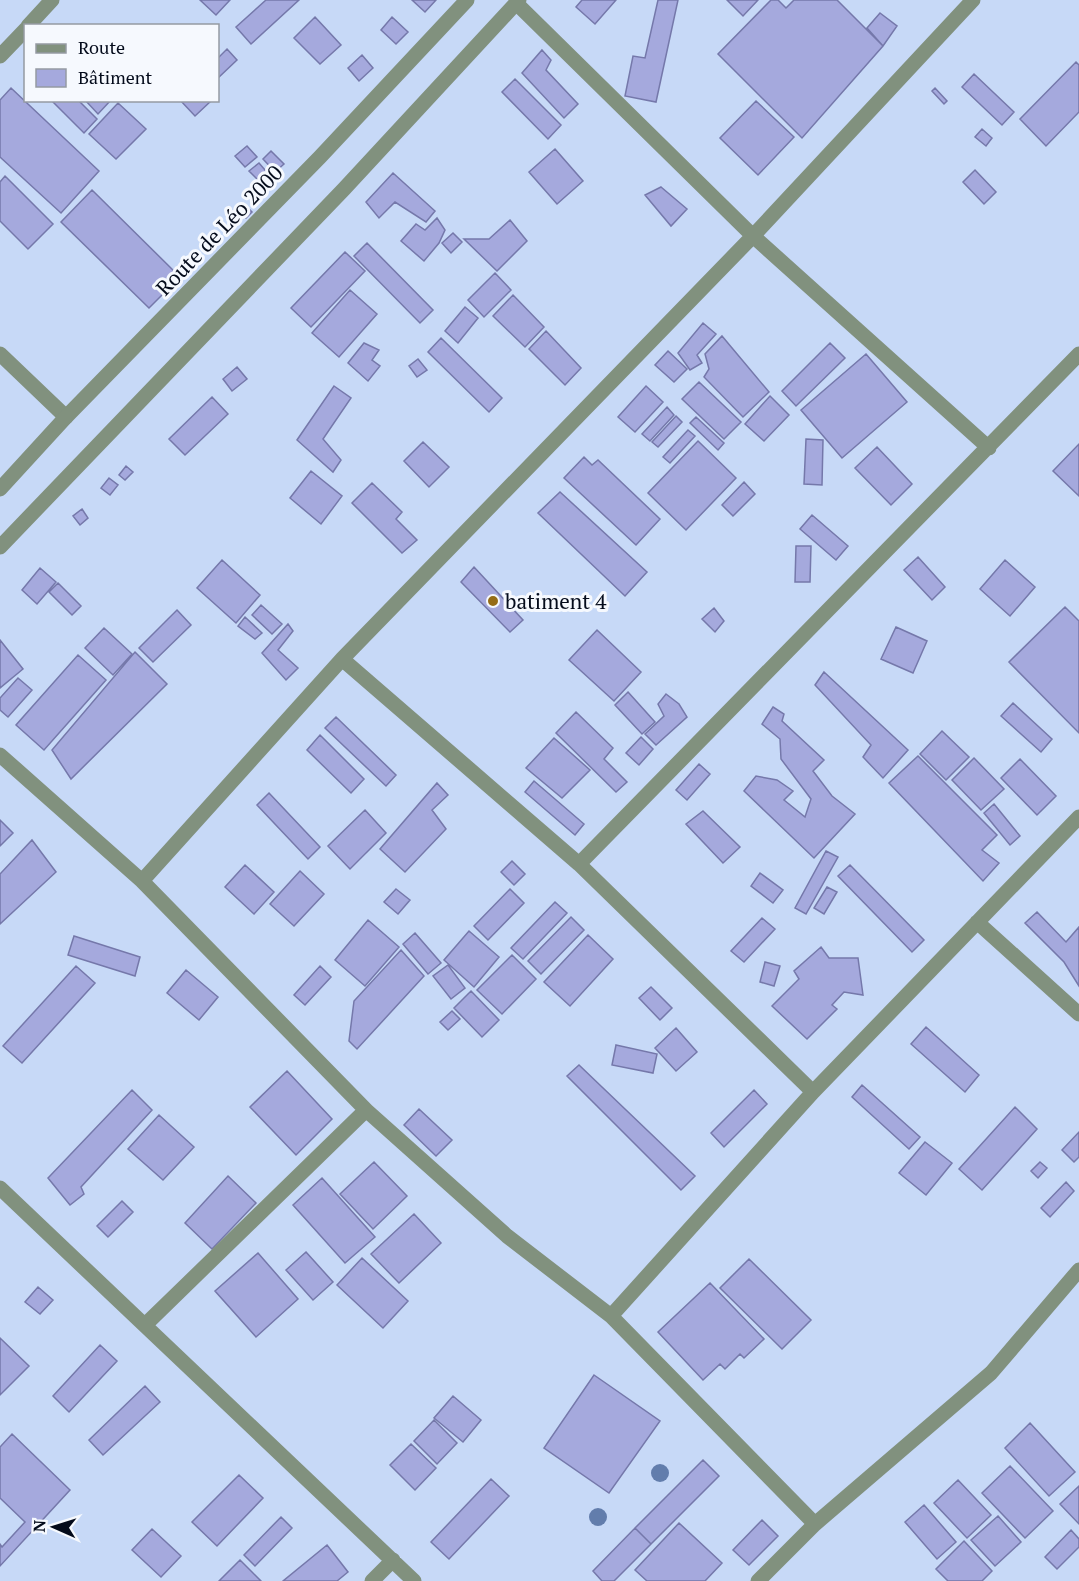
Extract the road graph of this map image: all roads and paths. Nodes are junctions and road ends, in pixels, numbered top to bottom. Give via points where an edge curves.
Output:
1 (52, 0) edge
2 (467, 0) edge
3 (973, 0) edge
4 (518, 2) edge
5 (30, 24) edge
6 (24, 30) edge
7 (0, 56) edge
8 (753, 236) junction
9 (0, 354) edge
10 (1079, 354) edge
11 (66, 417) junction
12 (989, 448) junction
13 (0, 489) edge
14 (0, 547) edge
15 (342, 659) junction
16 (0, 755) edge
17 (1079, 817) edge
18 (579, 864) junction
19 (142, 881) junction
20 (977, 922) junction
21 (1079, 1014) edge
22 (813, 1092) junction
23 (366, 1110) junction
24 (0, 1188) edge
25 (1079, 1270) edge
26 (611, 1316) junction
27 (145, 1325) junction
28 (815, 1524) junction
29 (393, 1560) junction
30 (372, 1581) edge
31 (414, 1581) edge
32 (758, 1581) edge

1 - 5 street
2 - 11 street, Route de Léo 2000
3 - 8 street
4 - 8 street
4 - 14 street
6 - 7 street
8 - 12 street
8 - 15 street
9 - 11 street
10 - 12 street
11 - 13 street, Route de Léo 2000
12 - 18 street
15 - 18 street
15 - 19 street
16 - 19 street
17 - 20 street
18 - 22 street
19 - 23 street
20 - 21 street
20 - 22 street
22 - 26 street
23 - 26 street via 507,1236
23 - 27 street
24 - 27 street
25 - 28 street via 991,1373
26 - 28 street
27 - 29 street
28 - 32 street
29 - 30 street
29 - 31 street

